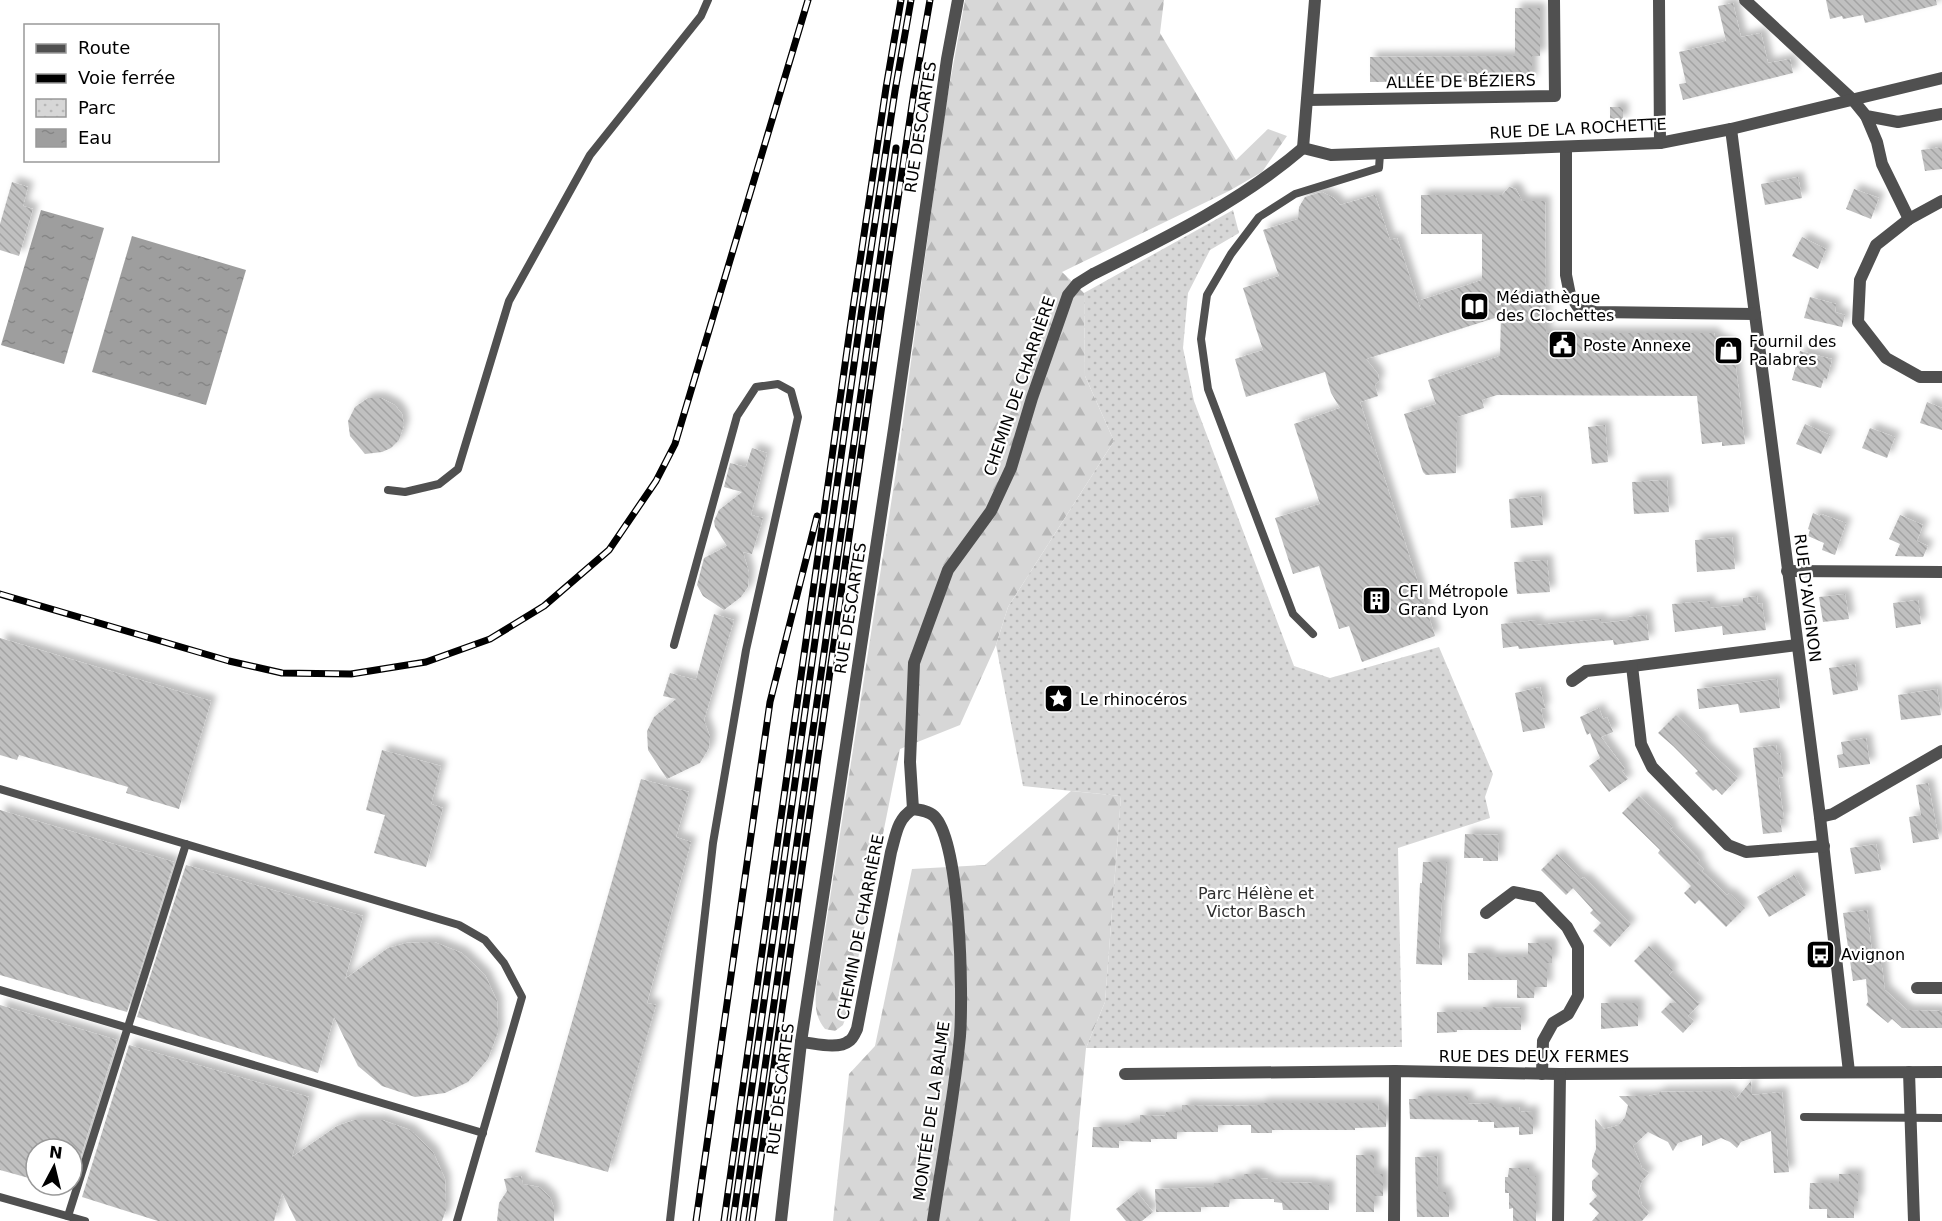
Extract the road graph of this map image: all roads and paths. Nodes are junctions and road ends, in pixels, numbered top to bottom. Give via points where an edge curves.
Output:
1 (708, 0) edge
2 (958, 0) edge
3 (1315, 0) edge
4 (1554, 0) edge
5 (1659, 0) edge
6 (1745, 0) edge
7 (1942, 78) edge
8 (1307, 100) junction
9 (1852, 100) junction
10 (1942, 114) edge
11 (1866, 116) junction
12 (1731, 129) junction
13 (1660, 143) junction
14 (1566, 147) junction
15 (1303, 148) junction
16 (1380, 154) junction
17 (1942, 201) edge
18 (1909, 219) junction
19 (1755, 314) junction
20 (1942, 377) edge
21 (388, 490) dead end
22 (1787, 571) junction
23 (1942, 572) edge
24 (1313, 634) dead end
25 (674, 645) dead end
26 (1797, 645) junction
27 (1632, 666) junction
28 (1572, 681) dead end
29 (1942, 751) edge
30 (0, 789) edge
31 (913, 809) junction
32 (1820, 817) junction
33 (186, 844) junction
34 (1824, 846) junction
35 (1486, 913) dead end
36 (1917, 988) dead end
37 (1942, 988) edge
38 (0, 990) edge
39 (128, 1028) junction
40 (801, 1042) junction
41 (1395, 1071) junction
42 (1849, 1072) junction
43 (1909, 1072) junction
44 (1942, 1072) edge
45 (1125, 1074) dead end
46 (1542, 1074) junction
47 (1560, 1074) junction
48 (1804, 1117) dead end
49 (1911, 1118) junction
50 (1942, 1118) edge
51 (483, 1133) junction
52 (0, 1197) edge
53 (68, 1216) junction
54 (85, 1221) edge
55 (457, 1221) edge
56 (670, 1221) edge
57 (781, 1221) edge
58 (933, 1221) edge
59 (1394, 1221) edge
60 (1558, 1221) edge
61 (1914, 1221) edge

1 - 21 lane via 701,16 590,155 509,301 458,469 439,484 405,492
2 - 40 street, RUE DESCARTES
3 - 8 street
4 - 8 street, ALLÉE DE BÉZIERS via 1555,96
5 - 13 street
6 - 9 street
7 - 9 street, RUE DE LA ROCHETTE
8 - 15 street
9 - 11 street
9 - 12 street, RUE DE LA ROCHETTE
10 - 11 street via 1898,122
11 - 18 street via 1882,164
12 - 13 street, RUE DE LA ROCHETTE
12 - 19 street, RUE D'AVIGNON
13 - 14 street, RUE DE LA ROCHETTE
14 - 16 street, RUE DE LA ROCHETTE
14 - 19 street via 1566,275 1570,295 1578,307 1595,312
15 - 16 street, RUE DE LA ROCHETTE via 1331,155
15 - 31 street, CHEMIN DE CHARRIÈRE via 1203,218 1093,274 1068,295 1011,468 991,511 948,570 914,663 910,762
16 - 24 lane via 1379,168 1295,194 1259,217 1207,295 1201,339 1208,389 1293,614
17 - 18 street
18 - 20 street via 1876,245 1860,280 1858,322 1886,358 1920,377
19 - 22 street, RUE D'AVIGNON
22 - 23 street
22 - 26 street, RUE D'AVIGNON
25 - 56 lane via 737,416 756,387 778,384 791,391 798,417 746,650 713,843
26 - 27 street
26 - 32 street, RUE D'AVIGNON
27 - 28 street via 1586,671
27 - 34 street via 1641,744 1652,767 1728,845 1746,852
29 - 32 street via 1833,814
30 - 33 lane
31 - 40 street, CHEMIN DE CHARRIÈRE via 898,824 852,1040 839,1045
31 - 58 street, MONTÉE DE LA BALME via 935,817 950,854 962,962 960,1035
32 - 34 street, RUE D'AVIGNON
33 - 39 lane
33 - 51 lane via 459,925 485,940 504,963 522,998
34 - 42 street, RUE D'AVIGNON
35 - 46 street via 1514,892 1538,897 1567,927 1578,947 1578,996 1568,1014 1553,1023 1543,1041
36 - 37 street
38 - 39 lane
39 - 51 lane
39 - 53 lane
40 - 57 street, RUE DESCARTES
41 - 45 street, RUE DES DEUX FERMES
41 - 46 street, RUE DES DEUX FERMES
41 - 59 street
42 - 43 street, RUE DES DEUX FERMES
42 - 47 street, RUE DES DEUX FERMES
43 - 44 street, RUE DES DEUX FERMES
43 - 49 street
46 - 47 street, RUE DES DEUX FERMES
47 - 60 street
48 - 49 lane
49 - 50 lane
49 - 61 street
51 - 55 lane
52 - 53 lane
53 - 54 lane

